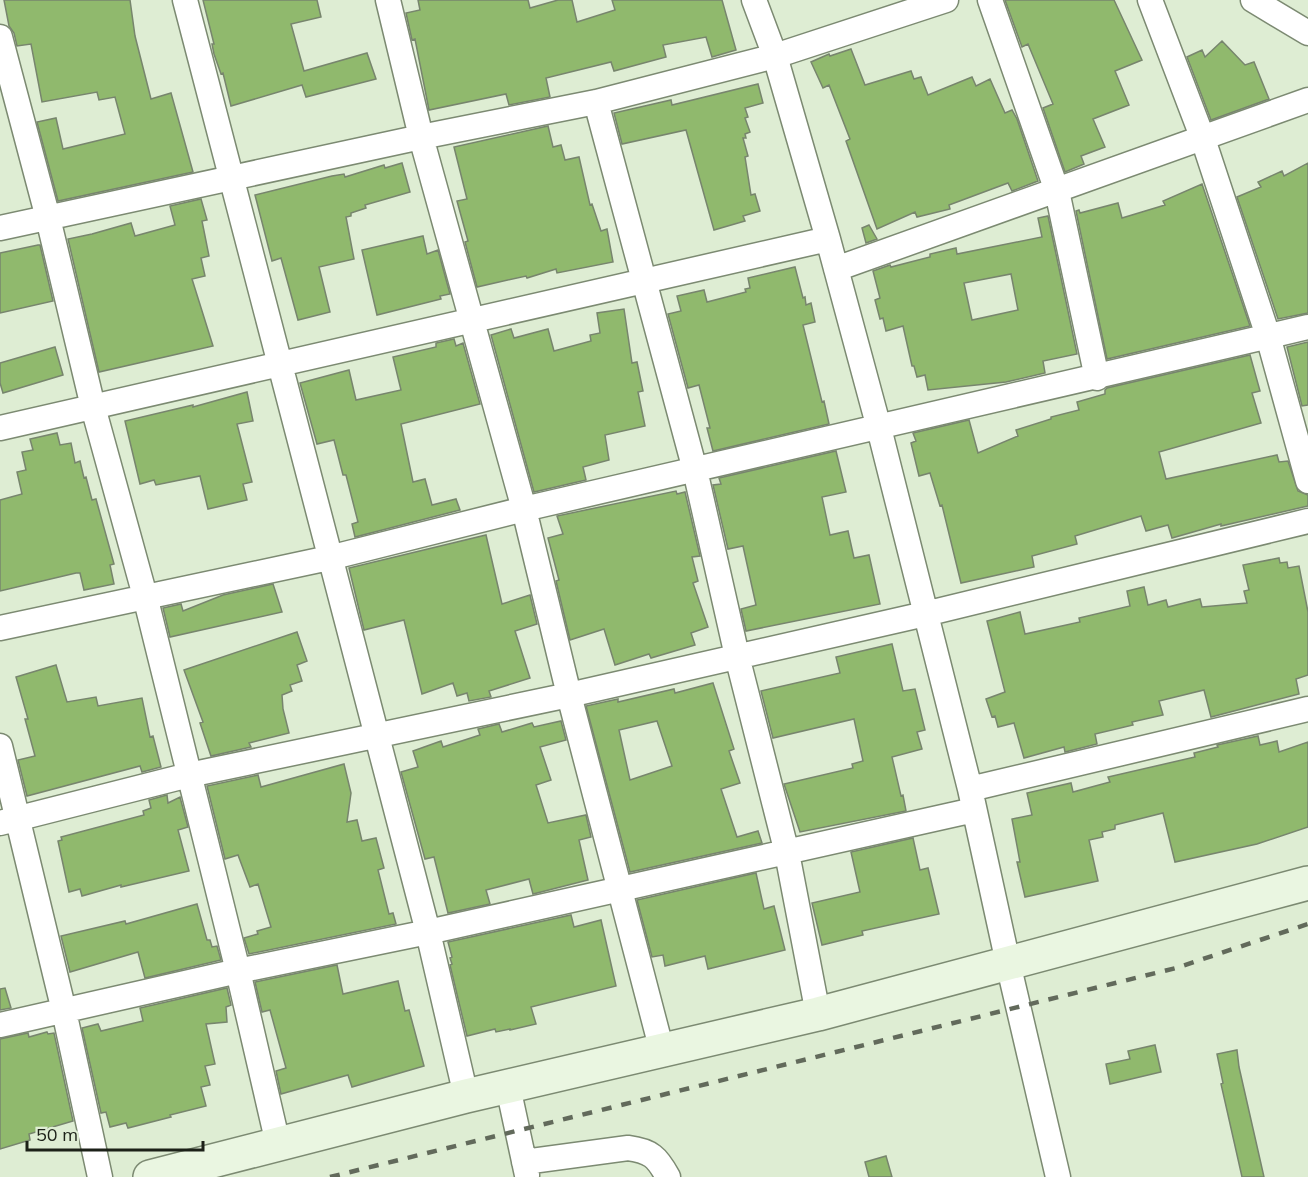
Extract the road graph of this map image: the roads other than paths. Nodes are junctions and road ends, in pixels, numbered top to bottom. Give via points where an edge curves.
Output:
1 (185, 0) edge
2 (388, 0) edge
3 (754, 0) edge
4 (946, 0) edge
5 (990, 0) edge
6 (1150, 0) edge
7 (1253, 0) edge
8 (1308, 33) edge
9 (0, 37) edge
10 (775, 56) junction
11 (1308, 100) edge
12 (596, 102) junction
13 (421, 137) junction
14 (1203, 139) junction
15 (232, 178) junction
16 (1057, 191) junction
17 (48, 219) junction
18 (0, 228) edge
19 (828, 239) junction
20 (836, 269) junction
21 (644, 280) junction
22 (472, 321) junction
23 (1308, 327) edge
24 (1268, 336) junction
25 (279, 363) junction
26 (1097, 378) junction
27 (93, 407) junction
28 (0, 428) edge
29 (879, 428) junction
30 (695, 470) junction
31 (1308, 481) edge
32 (524, 510) junction
33 (1308, 521) edge
34 (329, 558) junction
35 (145, 596) junction
36 (925, 614) junction
37 (0, 628) edge
38 (737, 656) junction
39 (569, 695) junction
40 (1308, 709) edge
41 (377, 736) junction
42 (0, 746) edge
43 (189, 775) junction
44 (972, 800) junction
45 (9, 820) edge
46 (787, 853) junction
47 (1308, 883) edge
48 (619, 890) junction
49 (428, 932) junction
50 (1008, 963) junction
51 (238, 971) junction
52 (64, 1011) junction
53 (818, 1014) junction
54 (0, 1025) edge
55 (662, 1051) junction
56 (508, 1087) junction
57 (466, 1096) junction
58 (278, 1144) junction
59 (526, 1169) edge
60 (100, 1177) edge
61 (150, 1177) edge
62 (668, 1177) edge
63 (1058, 1177) edge

1 - 15 street
2 - 13 street
3 - 10 street
4 - 10 street
5 - 16 street
6 - 14 street
7 - 8 street
9 - 17 street
10 - 12 street
10 - 19 street
11 - 14 street
12 - 13 street
12 - 21 street
13 - 15 street
13 - 22 street
14 - 16 street
14 - 24 street
15 - 17 street
15 - 25 street
16 - 20 street
16 - 26 street
17 - 18 street
17 - 27 street
19 - 20 street
19 - 21 street
20 - 29 street
21 - 22 street
21 - 30 street
22 - 25 street
22 - 32 street
23 - 24 street
24 - 26 street
24 - 31 street
25 - 27 street
25 - 34 street
26 - 29 street
27 - 28 street
27 - 35 street
29 - 30 street
29 - 36 street
30 - 32 street
30 - 38 street
32 - 34 street
32 - 39 street
33 - 36 street
34 - 35 street
34 - 41 street
35 - 37 street
35 - 43 street
36 - 38 street
36 - 44 street
38 - 39 street
38 - 46 street
39 - 41 street
39 - 48 street
40 - 44 street
41 - 43 street
41 - 49 street
42 - 45 street
43 - 45 street
43 - 51 street
44 - 46 street
44 - 50 street
45 - 52 street
46 - 48 street
46 - 53 street
47 - 50 street
48 - 49 street
48 - 55 street
49 - 51 street
49 - 57 street
50 - 53 street
50 - 63 street
51 - 52 street
51 - 58 street
52 - 54 street
52 - 60 street
53 - 55 street
55 - 56 street
56 - 57 street
56 - 59 street
57 - 58 street
58 - 61 street
59 - 62 street via 628,1148 651,1154

